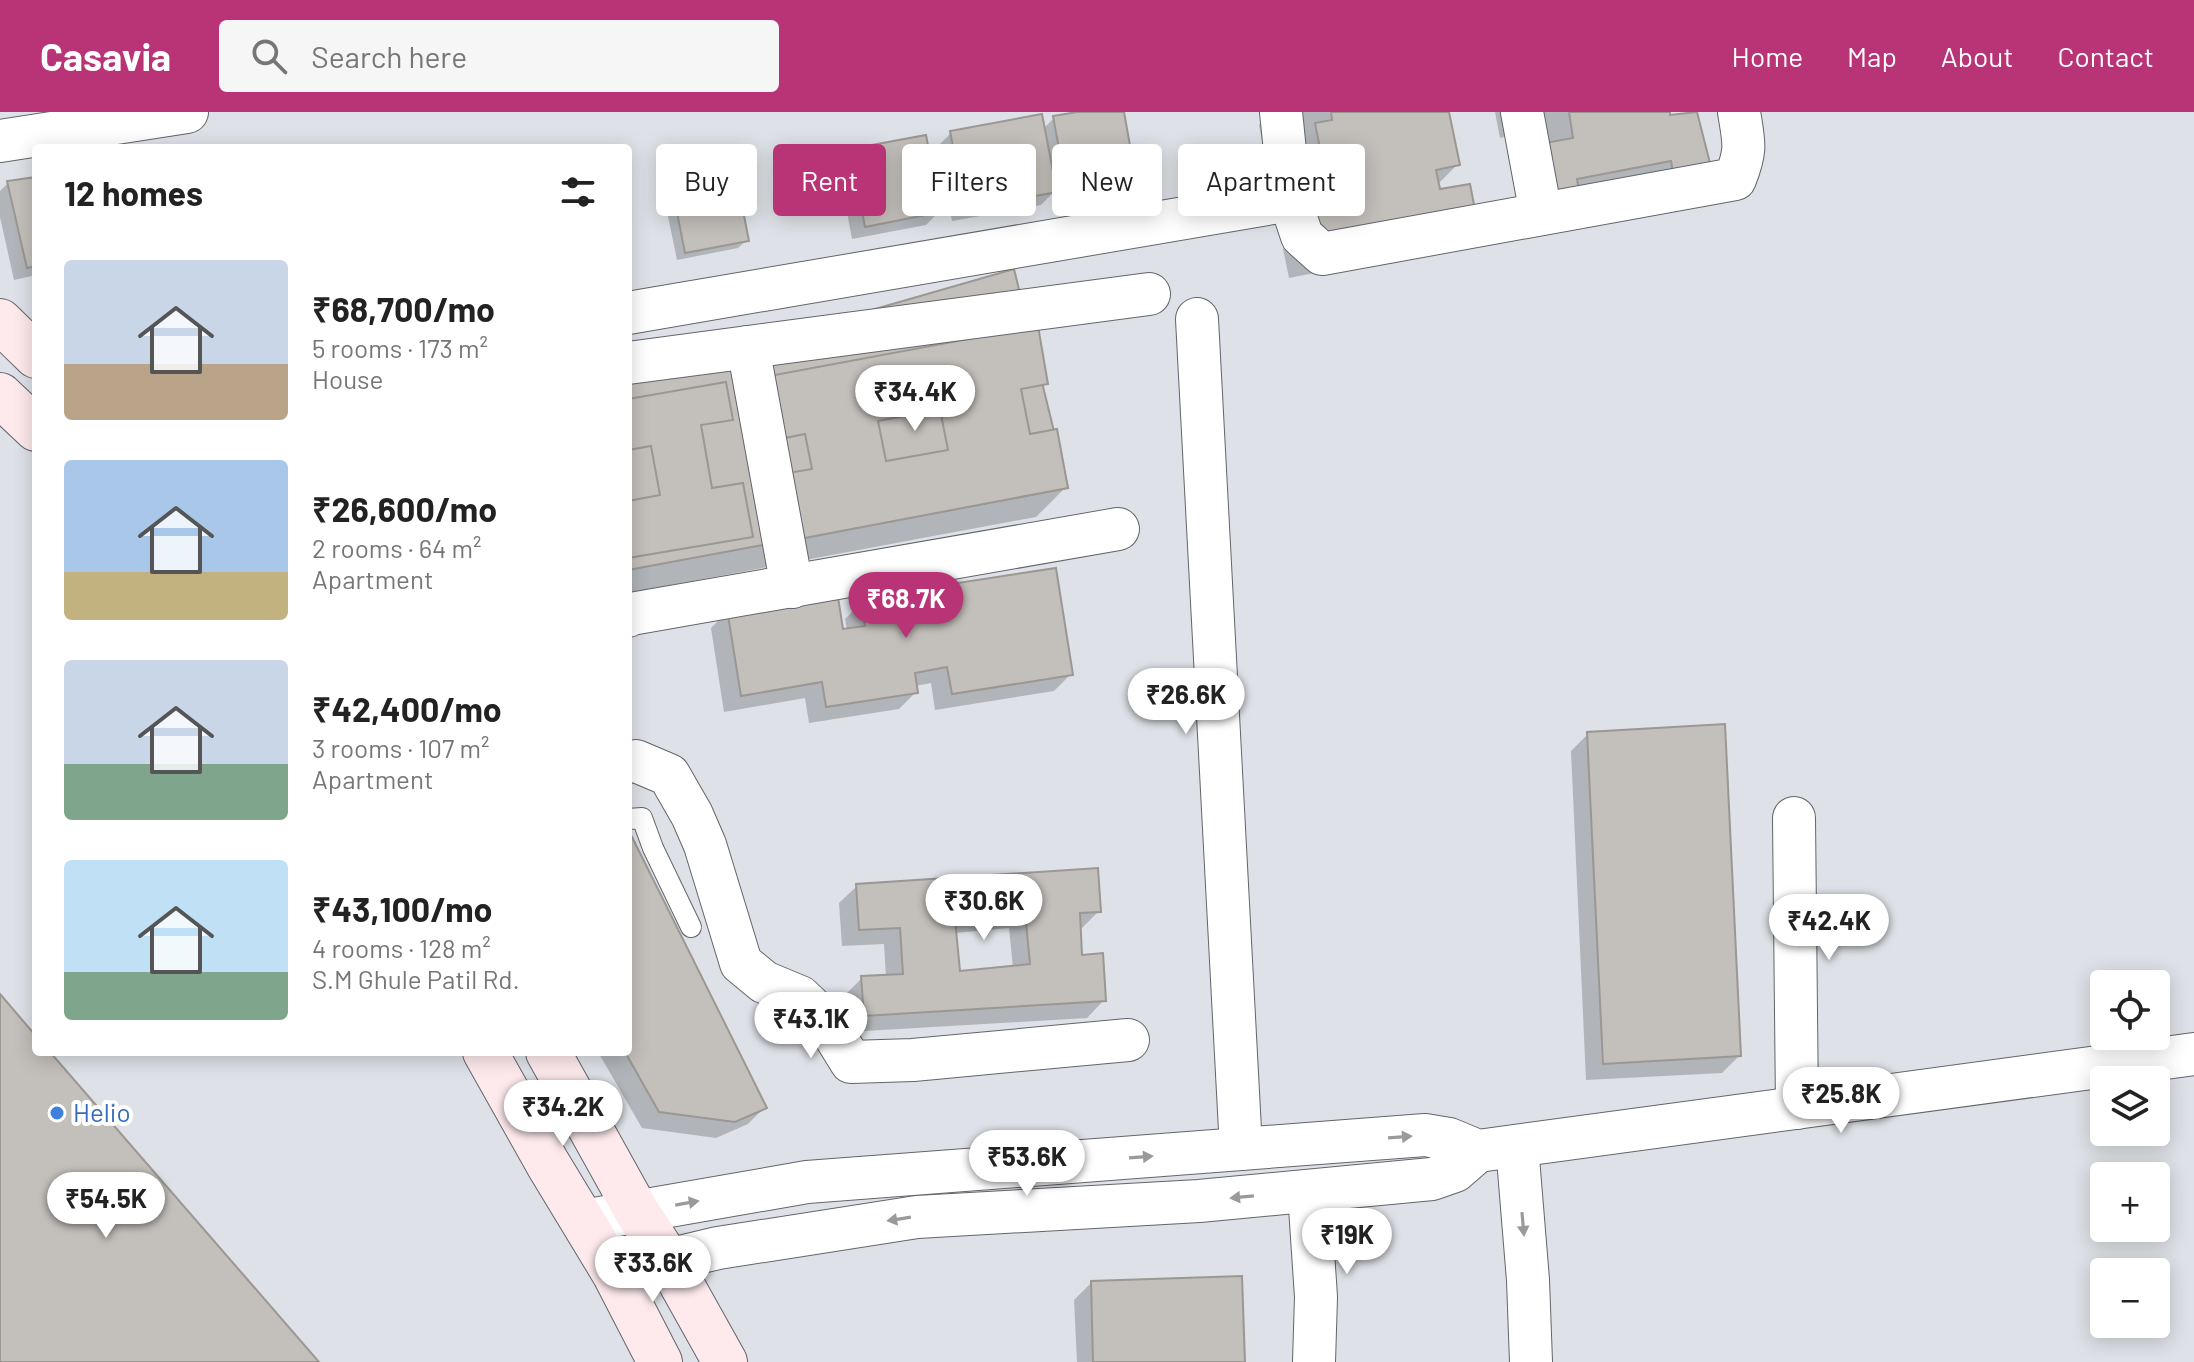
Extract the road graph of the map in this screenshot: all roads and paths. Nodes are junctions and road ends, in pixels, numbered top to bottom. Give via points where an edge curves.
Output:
1 (187, 112) edge
2 (1281, 112) edge
3 (1522, 112) edge
4 (1739, 112) edge
5 (0, 141) edge
6 (1284, 144) edge
7 (1541, 214) junction
8 (1196, 216) edge
9 (1295, 216) edge
10 (1149, 294) dead end
11 (632, 312) edge
12 (1197, 319) dead end
13 (0, 321) edge
14 (748, 347) junction
15 (32, 352) edge
16 (632, 362) edge
17 (0, 395) edge
18 (32, 425) edge
19 (1118, 529) dead end
20 (792, 587) junction
21 (632, 614) edge
22 (632, 762) edge
23 (1794, 818) dead end
24 (632, 819) edge
25 (691, 927) dead end
26 (1128, 1040) dead end
27 (2194, 1054) edge
28 (487, 1056) edge
29 (550, 1056) edge
30 (1797, 1108) junction
31 (1497, 1148) junction
32 (1241, 1149) junction
33 (1309, 1192) junction
34 (637, 1212) junction
35 (583, 1221) junction
36 (668, 1260) junction
37 (614, 1273) junction
38 (660, 1362) edge
39 (725, 1362) edge
40 (1314, 1362) edge
41 (1531, 1362) edge

1 - 5 street
2 - 6 street
3 - 7 street
4 - 7 street via 1745,145 1735,179
7 - 9 street via 1322,254 1302,236
8 - 11 street
10 - 14 street
12 - 32 street
13 - 15 street
14 - 16 street
14 - 20 street
17 - 18 street
19 - 20 street
20 - 21 street
22 - 26 street via 669,775 692,815 741,963 764,982 800,997 827,1023 851,1062
23 - 30 street
24 - 25 lane via 642,818
27 - 30 street
28 - 35 street
29 - 34 street
30 - 31 street
32 -> 31 street via 1425,1135
31 - 33 street via 1432,1179
31 -> 41 street via 1528,1280
34 -> 32 street via 807,1182
33 -> 36 street via 917,1217
33 - 40 street
34 - 35 street
34 - 36 street
35 - 37 street
36 - 37 street
36 - 39 street
37 - 38 street

